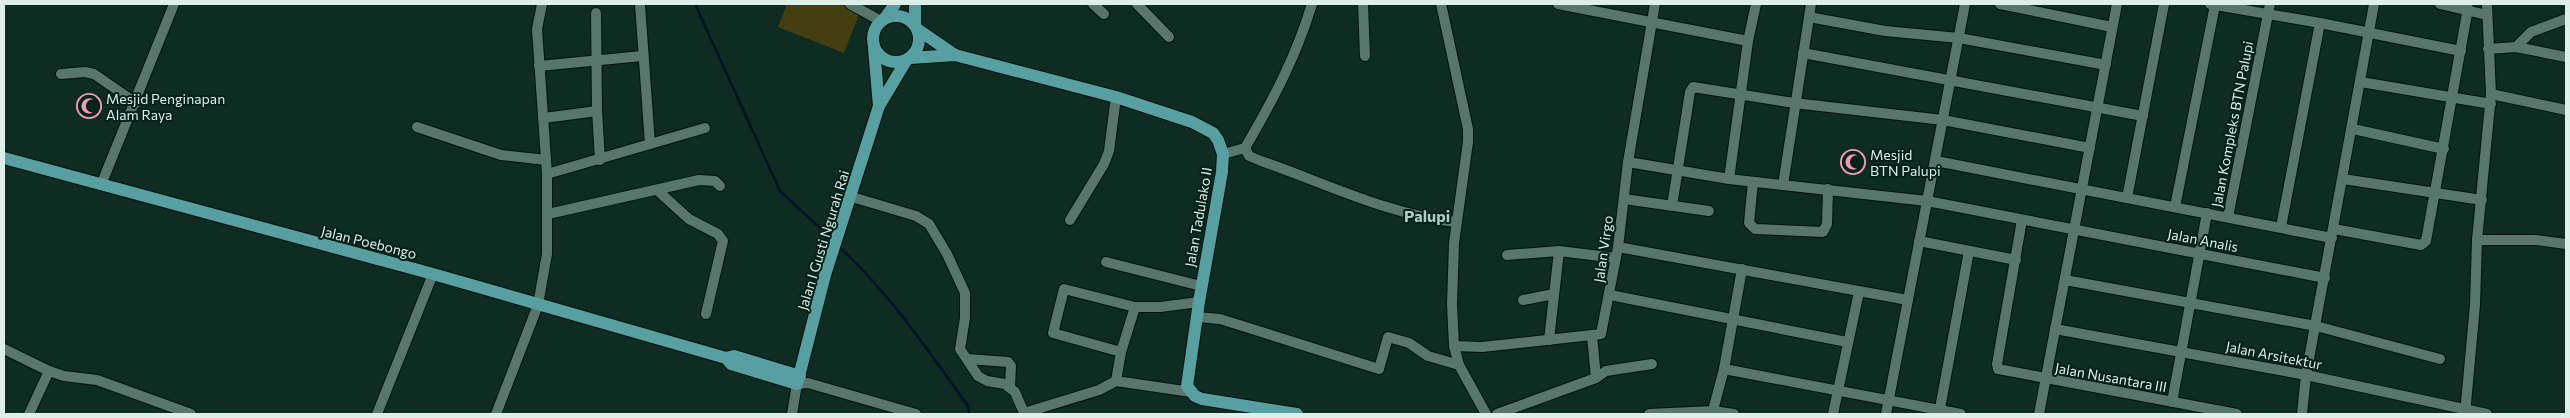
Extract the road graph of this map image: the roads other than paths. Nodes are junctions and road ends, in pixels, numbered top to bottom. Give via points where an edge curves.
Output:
1 (174, 4) edge
2 (542, 4) edge
3 (850, 4) edge
4 (895, 4) edge
5 (915, 4) edge
6 (1093, 4) edge
7 (1136, 4) edge
8 (1312, 4) edge
9 (1363, 4) edge
10 (1441, 4) edge
11 (1558, 4) edge
12 (1655, 4) edge
13 (1756, 4) edge
14 (1811, 4) edge
15 (1965, 4) edge
16 (2000, 4) edge
17 (2117, 4) edge
18 (2164, 4) edge
19 (2213, 4) edge
20 (2374, 4) edge
21 (2440, 4) edge
22 (2487, 4) edge
23 (640, 5) edge
24 (2269, 8) edge
25 (2468, 8) junction
26 (596, 13) dead end
27 (1104, 14) dead end
28 (2487, 15) junction
29 (1809, 16) junction
30 (2566, 19) edge
31 (883, 20) junction
32 (1652, 21) junction
33 (2320, 22) junction
34 (916, 27) junction
35 (2112, 27) junction
36 (2370, 33) junction
37 (1169, 37) dead end
38 (1959, 38) junction
39 (1748, 41) junction
40 (2516, 47) junction
41 (874, 49) junction
42 (2488, 49) junction
43 (2461, 51) junction
44 (1803, 54) junction
45 (955, 55) junction
46 (642, 56) junction
47 (1365, 56) dead end
48 (2566, 57) edge
49 (908, 59) junction
50 (596, 60) junction
51 (2106, 65) junction
52 (539, 66) junction
53 (60, 74) dead end
54 (1950, 80) junction
55 (2361, 82) junction
56 (1740, 94) junction
57 (1116, 97) junction
58 (2452, 98) junction
59 (2491, 99) junction
60 (136, 103) junction
61 (1794, 103) junction
62 (879, 106) junction
63 (2098, 109) junction
64 (2566, 110) edge
65 (596, 111) junction
66 (2143, 116) junction
67 (544, 118) junction
68 (1943, 120) junction
69 (417, 127) dead end
70 (705, 128) dead end
71 (2353, 129) junction
72 (650, 144) junction
73 (1245, 148) junction
74 (2090, 148) junction
75 (2444, 149) junction
76 (1223, 154) junction
77 (4, 158) edge
78 (546, 160) junction
79 (600, 160) junction
80 (1936, 161) junction
81 (1628, 162) junction
82 (1677, 172) junction
83 (547, 174) junction
84 (1729, 179) junction
85 (2343, 179) junction
86 (1753, 182) junction
87 (101, 185) junction
88 (1783, 185) junction
89 (720, 186) dead end
90 (2082, 188) junction
91 (1828, 189) junction
92 (657, 190) junction
93 (2436, 194) junction
94 (852, 197) junction
95 (2127, 198) junction
96 (1624, 199) junction
97 (2482, 200) junction
98 (1927, 201) junction
99 (1672, 206) junction
100 (2176, 207) junction
101 (1709, 211) dead end
102 (2207, 213) junction
103 (548, 214) junction
104 (2228, 216) junction
105 (1070, 220) dead end
106 (2022, 220) junction
107 (1456, 222) junction
108 (2281, 227) junction
109 (2074, 230) junction
110 (2333, 234) junction
111 (2477, 240) junction
112 (1919, 241) junction
113 (2566, 244) edge
114 (1618, 247) junction
115 (1559, 251) junction
116 (1969, 251) junction
117 (2199, 254) junction
118 (1507, 255) dead end
119 (1616, 258) junction
120 (2016, 260) junction
121 (1106, 262) dead end
122 (1742, 269) junction
123 (433, 274) junction
124 (2325, 278) junction
125 (2065, 280) junction
126 (1202, 286) junction
127 (1859, 292) junction
128 (1554, 294) junction
129 (1610, 295) junction
130 (1523, 300) dead end
131 (1908, 300) junction
132 (1199, 302) junction
133 (2191, 304) junction
134 (538, 305) junction
135 (1135, 307) junction
136 (706, 314) dead end
137 (1197, 317) junction
138 (1733, 319) junction
139 (2316, 326) junction
140 (2055, 329) junction
141 (1592, 336) junction
142 (1550, 340) junction
143 (1848, 342) junction
144 (1454, 346) junction
145 (4, 349) edge
146 (2180, 351) junction
147 (1121, 352) junction
148 (2440, 358) dead end
149 (968, 359) junction
150 (1652, 364) dead end
151 (1459, 365) junction
152 (1724, 370) junction
153 (50, 371) junction
154 (2306, 375) junction
155 (1596, 378) junction
156 (2045, 379) junction
157 (802, 381) junction
158 (1116, 381) junction
159 (1010, 387) junction
160 (1838, 389) junction
161 (1191, 392) junction
162 (1889, 400) junction
163 (2172, 402) junction
164 (2441, 410) edge
165 (2207, 411) edge
166 (1713, 412) edge
167 (1939, 412) edge
168 (2465, 412) edge
169 (29, 414) edge
170 (191, 414) edge
171 (377, 414) edge
172 (496, 414) edge
173 (792, 414) edge
174 (916, 414) edge
175 (1297, 414) edge
176 (1486, 414) edge
177 (1497, 414) edge
178 (1649, 414) edge
179 (1734, 414) edge
180 (1833, 414) edge
181 (1886, 414) edge
182 (1961, 414) edge
183 (2039, 414) edge
184 (2237, 414) edge
185 (2302, 414) edge
186 (2487, 414) edge

1 - 60 street
2 - 52 street via 537,29
3 - 31 street
4 - 31 main road
5 - 34 main road
6 - 27 street
7 - 37 street
8 - 73 street via 1287,74
9 - 47 street
10 - 107 street via 1468,129 1468,152
11 - 32 street
12 - 32 street, Jalan Virgo
13 - 39 street
14 - 29 street
15 - 38 street
16 - 35 street
17 - 35 street
18 - 66 street
19 - 24 street
19 - 100 street
20 - 36 street
21 - 25 street
22 - 28 street
23 - 46 street
24 - 33 street
24 - 104 street, Jalan Kompleks BTN Palupi
25 - 28 street
25 - 43 street
26 - 50 street
28 - 42 street
29 - 38 street via 1885,31
29 - 44 street
30 - 40 street via 2531,32
31 - 34 main road via 891,16 904,17
31 - 41 main road via 872,35
32 - 39 street
32 - 81 street, Jalan Virgo
33 - 36 street
33 - 108 street
34 - 45 main road
34 - 49 main road via 918,48
35 - 51 street
36 - 43 street
36 - 55 street
38 - 51 street
38 - 54 street
39 - 56 street
40 - 42 street
40 - 48 street
41 - 49 main road via 884,60
41 - 62 main road, Jalan I Gusti Ngurah Rai
42 - 59 street
43 - 58 street
44 - 54 street
44 - 61 street
45 - 49 main road, Jalan Tadulako II
45 - 57 main road, Jalan Tadulako II
46 - 50 street
46 - 72 street
49 - 62 main road, Jalan I Gusti Ngurah Rai
50 - 52 street
50 - 65 street
51 - 63 street
52 - 67 street
53 - 60 street via 94,74
54 - 63 street
54 - 68 street
55 - 58 street
55 - 71 street
56 - 61 street
56 - 82 street via 1690,89
56 - 84 street
57 - 76 main road, Jalan Tadulako II via 1205,128 1218,140
57 - 105 street via 1109,151
58 - 59 street
58 - 75 street
59 - 64 street
59 - 97 street
60 - 87 street
61 - 68 street
61 - 88 street
62 - 94 main road, Jalan I Gusti Ngurah Rai
63 - 66 street
63 - 74 street
65 - 67 street
65 - 79 street
66 - 95 street
67 - 78 street
68 - 74 street
68 - 80 street
69 - 78 street via 501,155
70 - 72 street
71 - 75 street
71 - 85 street
72 - 79 street
73 - 76 street
73 - 107 street via 1250,156 1383,205 1422,217
74 - 90 street
75 - 93 street
76 - 126 main road, Jalan Tadulako II
77 - 87 main road, Jalan Poebongo
78 - 83 street
79 - 83 street
80 - 90 street, Jalan Kompleks BTN Palupi
80 - 98 street
81 - 82 street
81 - 96 street, Jalan Virgo
82 - 84 street
82 - 99 street
83 - 103 street
84 - 86 street
85 - 93 street
85 - 110 street
86 - 88 street
86 - 91 street via 1749,223 1755,229 1823,232 1827,224
87 - 123 main road, Jalan Poebongo
88 - 91 street
89 - 92 street via 715,181 699,180
90 - 95 street, Jalan Kompleks BTN Palupi
90 - 109 street
91 - 98 street
92 - 103 street
92 - 136 street via 689,219 718,234 724,241
93 - 97 street
93 - 110 street via 2428,238 2423,244
94 - 149 street via 916,216 929,224 965,293 960,349
94 - 157 main road, Jalan I Gusti Ngurah Rai via 825,275
95 - 100 street, Jalan Kompleks BTN Palupi
96 - 99 street
96 - 114 street, Jalan Virgo
97 - 111 street
98 - 106 street
98 - 112 street
99 - 101 street
100 - 102 street, Jalan Kompleks BTN Palupi
102 - 104 street, Jalan Kompleks BTN Palupi
102 - 117 street, Jalan Nusantara III
103 - 134 street via 547,254
104 - 108 street
106 - 109 street
106 - 120 street
107 - 144 street via 1452,304
108 - 110 street
109 - 117 street, Jalan Analis
109 - 125 street
110 - 124 street
111 - 113 street via 2536,240
111 - 168 street via 2475,305
112 - 116 street
112 - 131 street
114 - 119 street, Jalan Virgo
114 - 122 street
115 - 118 street
115 - 119 street
115 - 128 street
116 - 120 street
116 - 167 street
117 - 124 street, Jalan Analis
117 - 133 street, Jalan Nusantara III
119 - 129 street, Jalan Virgo
120 - 156 street via 1997,367 2000,371
121 - 126 street
122 - 127 street
122 - 138 street
123 - 134 main road, Jalan Poebongo
123 - 171 street
124 - 139 street
125 - 133 street
125 - 140 street
126 - 132 main road, Jalan Tadulako II
127 - 131 street
127 - 143 street
128 - 130 street
128 - 142 street
129 - 138 street
129 - 141 street, Jalan Virgo via 1603,330 1601,334
131 - 162 street
132 - 135 street
132 - 137 main road, Jalan Tadulako II
133 - 139 street
133 - 146 street, Jalan Nusantara III
134 - 157 main road, Jalan Poebongo via 726,358 731,364
134 - 172 street
135 - 147 street
135 - 147 street via 1063,290 1053,333
137 - 151 street via 1220,319 1379,369 1388,337 1409,343 1428,356
137 - 161 main road, Jalan Tadulako II via 1187,381
138 - 143 street
138 - 152 street
139 - 148 street
139 - 154 street
140 - 146 street, Jalan Arsitektur
140 - 156 street
141 - 142 street
141 - 155 street
142 - 144 street via 1482,347
143 - 160 street
144 - 151 street
145 - 153 street
146 - 154 street, Jalan Arsitektur
146 - 163 street, Jalan Nusantara III
147 - 158 street
149 - 159 street via 978,376
149 - 159 street via 1008,362 1011,366
150 - 155 street via 1606,371
151 - 176 street
152 - 160 street
152 - 166 street
153 - 169 street
153 - 170 street via 97,380
154 - 164 street, Jalan Arsitektur
154 - 185 street
155 - 177 street
156 - 163 street, Jalan Nusantara III
156 - 183 street
157 - 173 street
157 - 174 street
158 - 159 street via 1099,390 1024,412
158 - 161 street
160 - 162 street
160 - 180 street
161 - 175 main road via 1202,399
162 - 167 street
162 - 181 street
163 - 165 street, Jalan Nusantara III
164 - 168 street, Jalan Arsitektur
165 - 184 street, Jalan Nusantara III
166 - 178 street
166 - 179 street
167 - 182 street
168 - 186 street, Jalan Arsitektur

